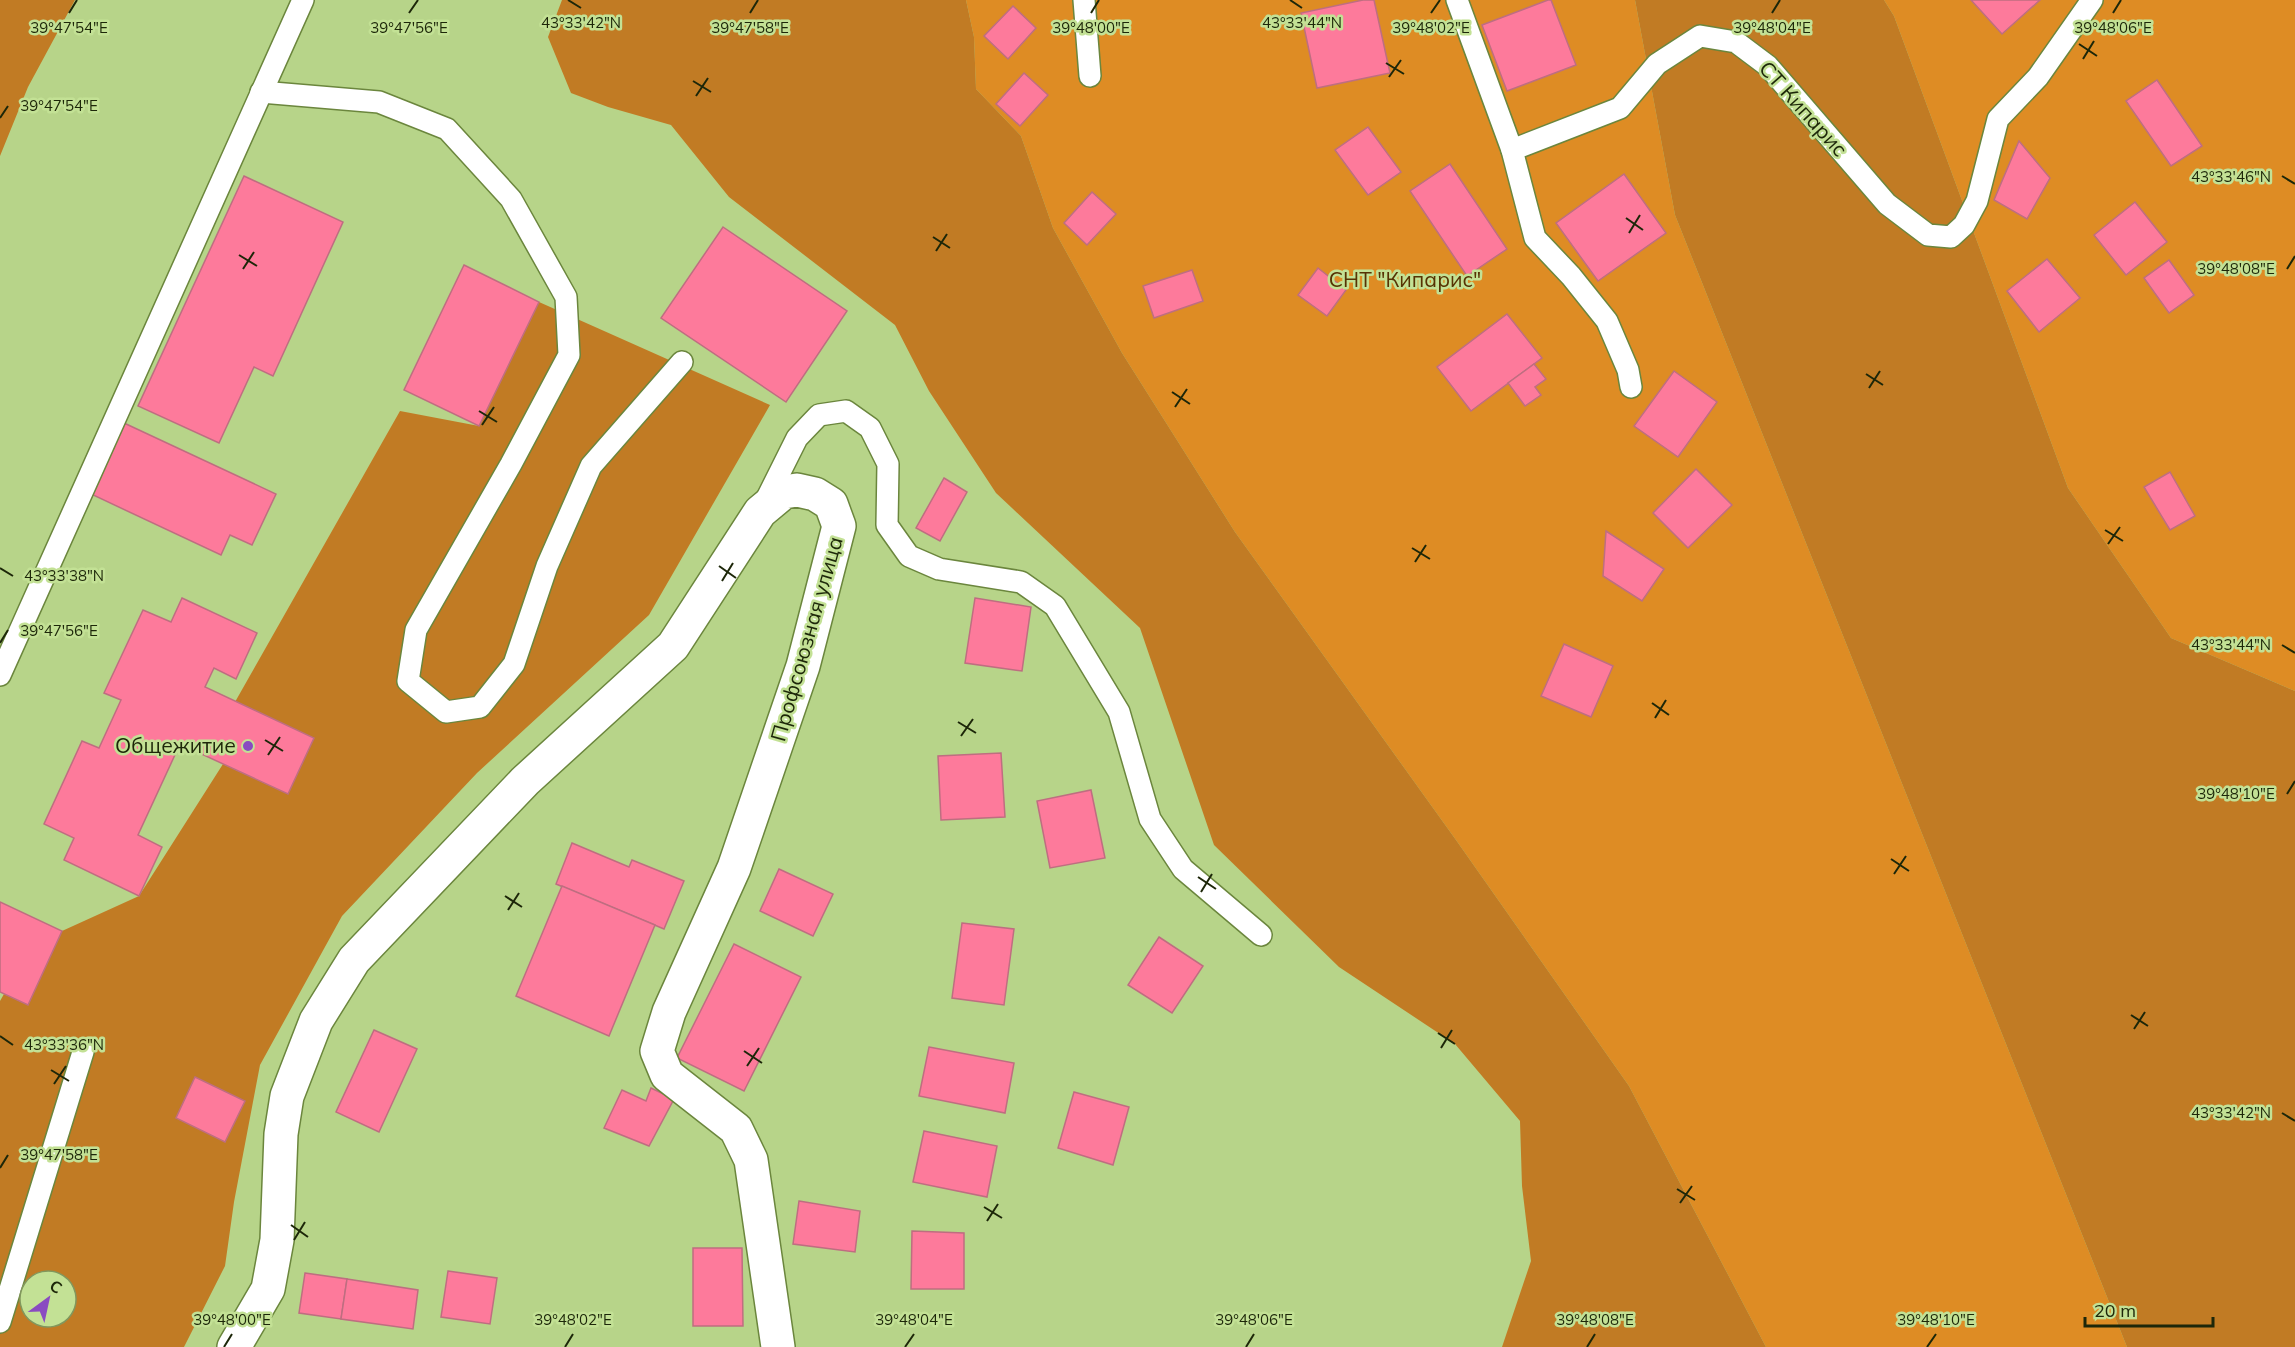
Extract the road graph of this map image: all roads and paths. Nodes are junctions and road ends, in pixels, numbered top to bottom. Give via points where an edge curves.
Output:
1 (303, 0) edge
2 (1084, 0) edge
3 (1457, 0) edge
4 (2092, 0) edge
5 (1090, 76) dead end
6 (261, 92) junction
7 (1512, 150) junction
8 (682, 362) dead end
9 (1631, 387) dead end
10 (760, 512) junction
11 (0, 675) edge
12 (1261, 935) dead end
13 (83, 1052) dead end
14 (0, 1322) edge
15 (234, 1347) edge
16 (778, 1347) edge

1 - 6 lane
2 - 5 lane
3 - 7 lane
4 - 7 lane, СТ Кипарис via 2038,76 1998,119 1977,201 1965,225 1951,237 1928,234 1887,204 1768,66 1736,42 1700,36 1657,64 1620,108
6 - 8 lane via 379,102 447,129 511,199 566,297 569,356 416,630 408,681 446,712 480,707 514,664 547,566 591,466
6 - 11 lane
7 - 9 lane via 1534,238 1607,321
10 - 12 lane via 797,438 819,415 846,411 870,428 888,464 887,525 909,556 939,569 1021,582 1054,606 1119,712 1150,819 1183,869
10 - 15 street, Профсоюзная улица via 673,646 525,781 354,960 315,1021 286,1096 277,1240 268,1289
10 - 16 street, Профсоюзная улица via 784,492 797,490 815,494 831,504 839,526 803,666 734,868 669,1012 657,1051 667,1075 736,1129 752,1160
13 - 14 lane

